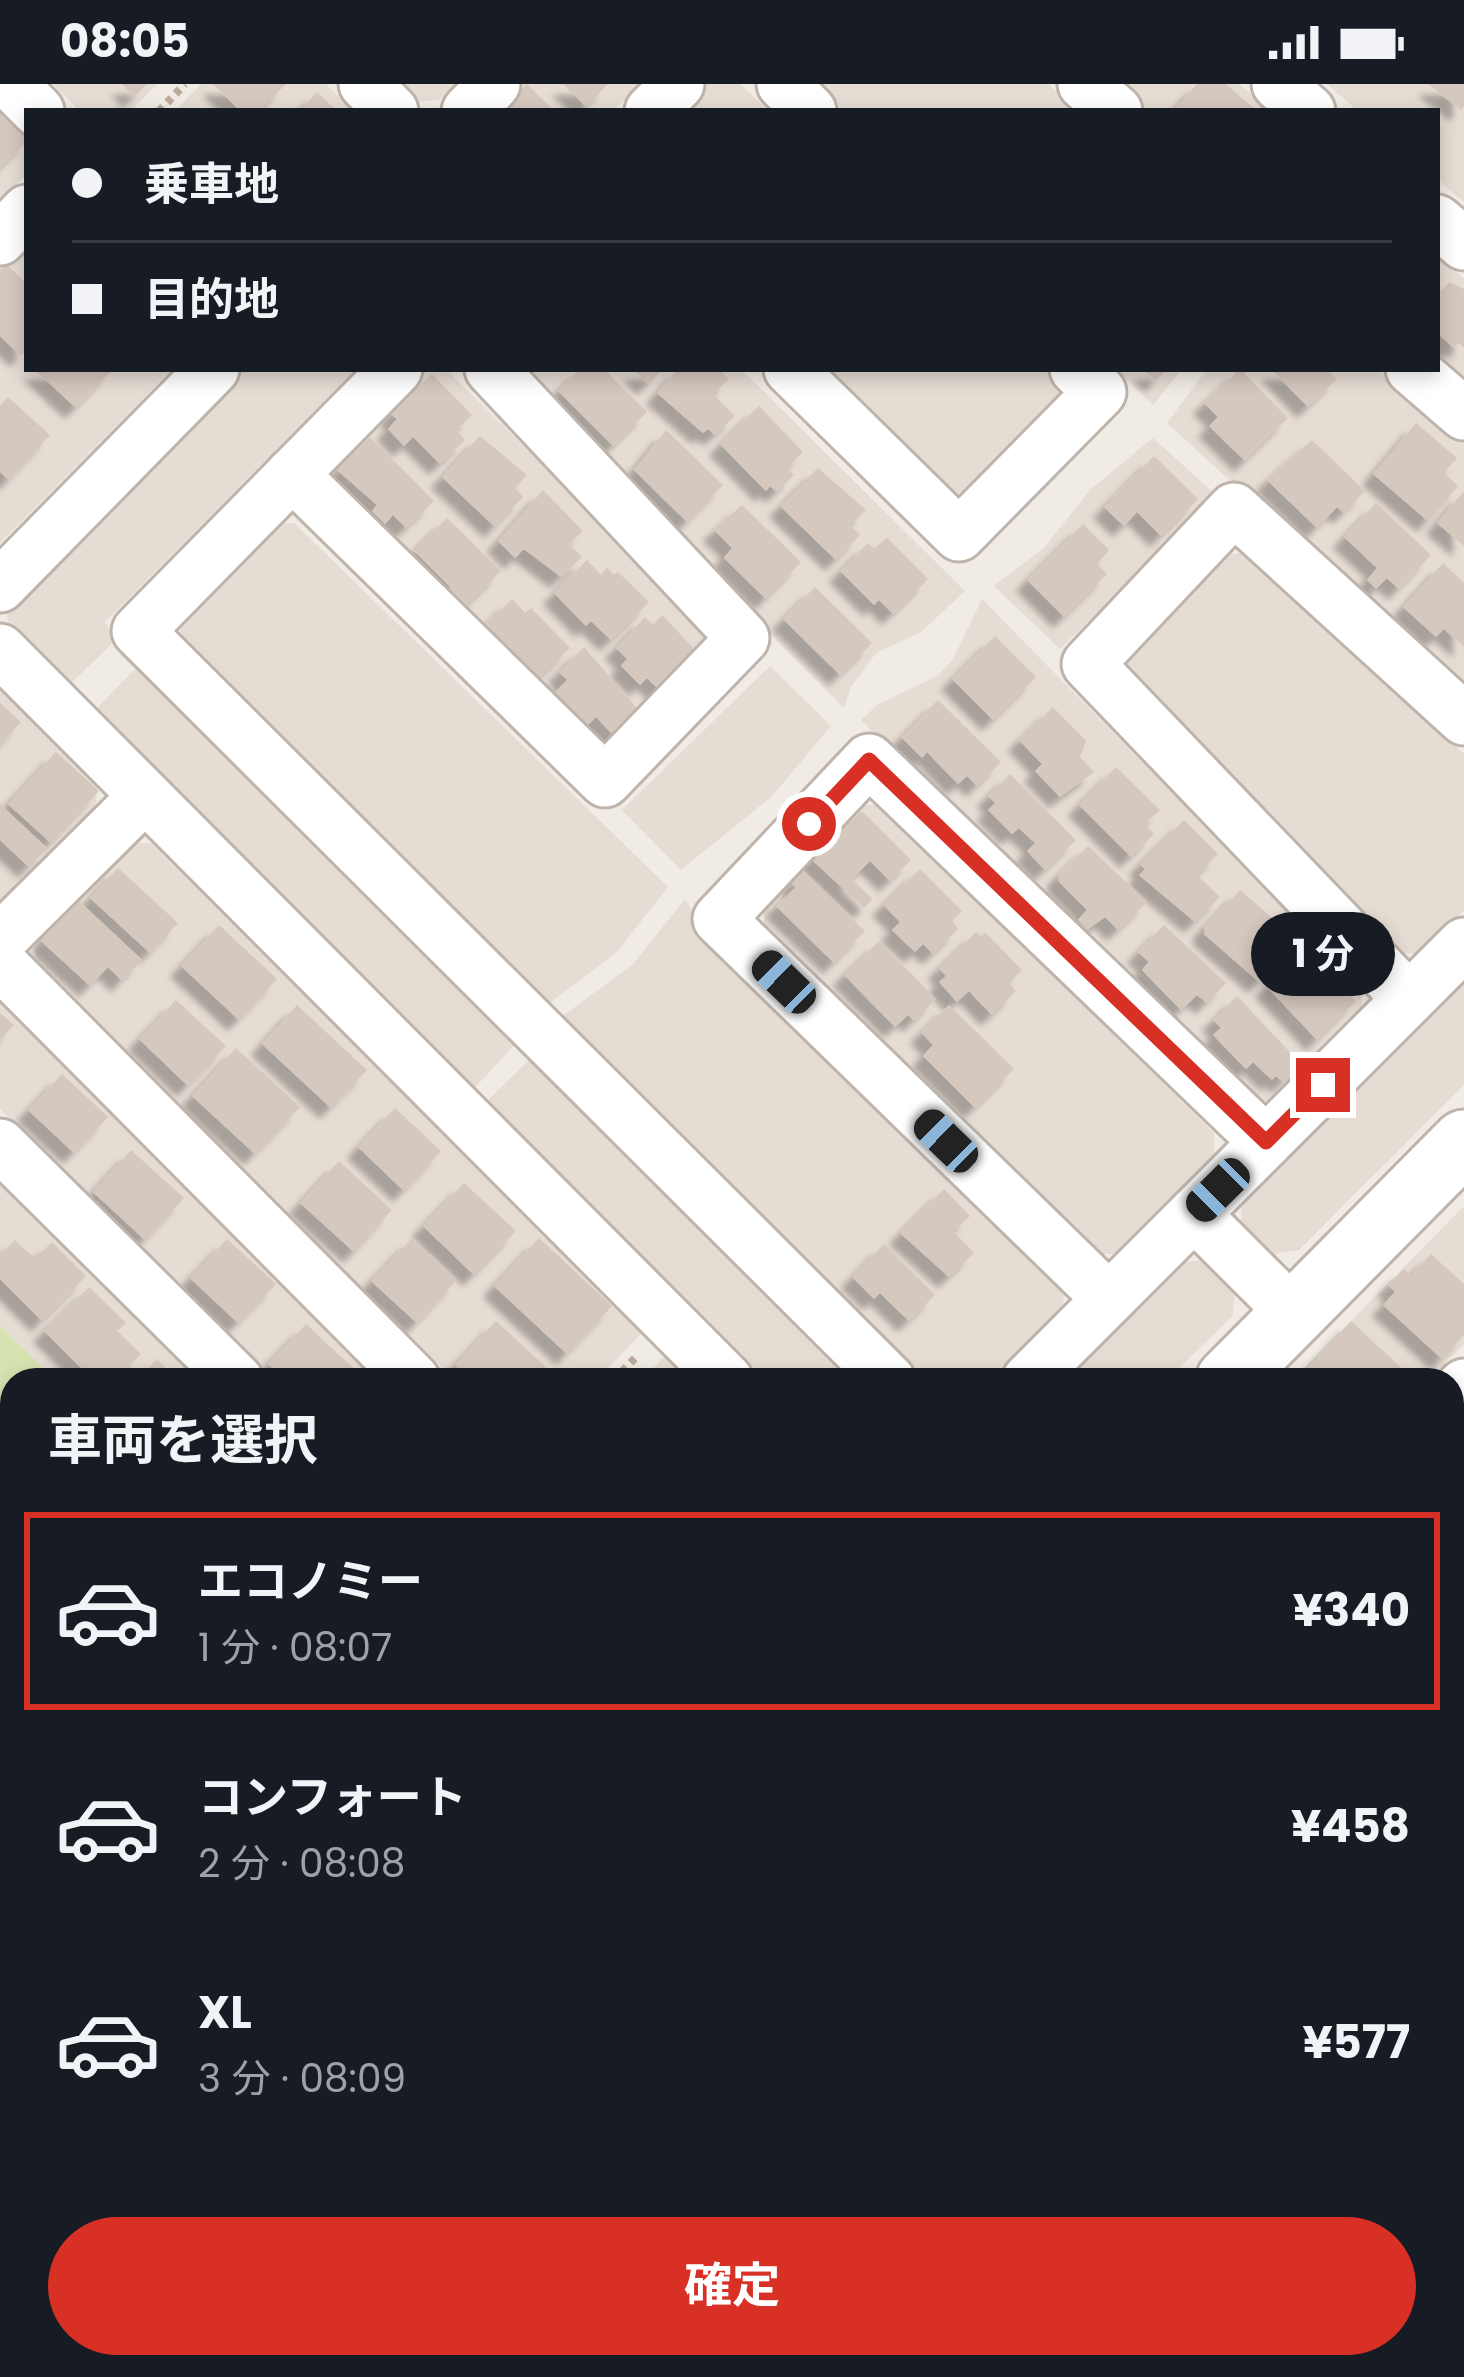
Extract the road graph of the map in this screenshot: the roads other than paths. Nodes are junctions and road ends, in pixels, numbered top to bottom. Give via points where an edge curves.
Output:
1 (11, 84) edge
2 (365, 84) edge
3 (494, 84) edge
4 (678, 84) edge
5 (783, 84) edge
6 (1084, 84) edge
7 (1278, 84) edge
8 (35, 108) edge
9 (389, 108) edge
10 (471, 108) edge
11 (654, 108) edge
12 (808, 108) edge
13 (1112, 108) edge
14 (1306, 108) edge
15 (24, 215) edge
16 (1440, 224) edge
17 (0, 239) edge
18 (1464, 244) edge
19 (210, 372) edge
20 (393, 372) edge
21 (494, 372) edge
22 (793, 372) edge
23 (1079, 372) edge
24 (1415, 372) edge
25 (1464, 414) edge
26 (292, 474) junction
27 (0, 586) edge
28 (0, 650) edge
29 (1464, 719) edge
30 (146, 796) junction
31 (0, 940) edge
32 (1464, 944) edge
33 (0, 963) edge
34 (1409, 999) junction
35 (1266, 1142) junction
36 (1464, 1142) edge
37 (0, 1145) edge
38 (1194, 1214) junction
39 (1109, 1299) junction
40 (1294, 1314) junction
41 (225, 1368) edge
42 (402, 1368) edge
43 (715, 1368) edge
44 (877, 1368) edge
45 (1040, 1368) edge
46 (1240, 1368) edge

1 - 8 street
2 - 9 street
3 - 10 street
4 - 11 street
5 - 12 street
6 - 13 street
7 - 14 street
15 - 17 street
16 - 18 street
19 - 27 street
20 - 26 street
21 - 26 street via 742,638 604,781
22 - 23 street via 959,535 1100,392
24 - 25 street
26 - 44 street via 138,631
28 - 30 street
29 - 34 street via 1234,509 1088,664
30 - 31 street
30 - 43 street
32 - 34 street
33 - 42 street
34 - 35 street
35 - 38 street
35 - 39 street via 869,760 719,919
36 - 40 street
37 - 41 street
38 - 39 street
38 - 40 street
39 - 45 street
40 - 46 street

